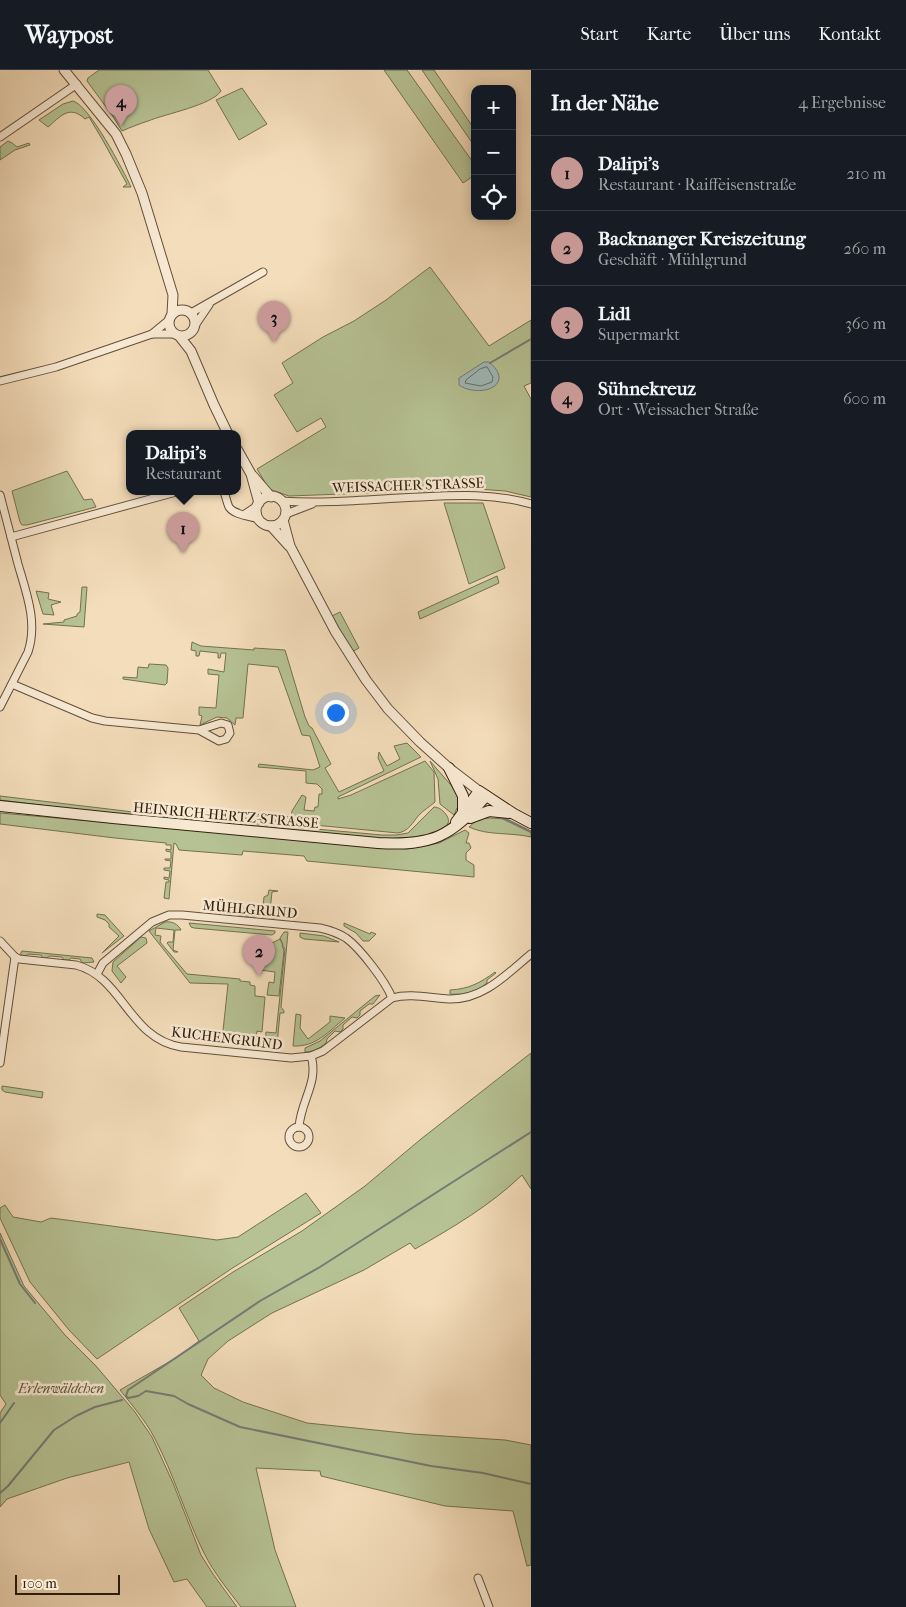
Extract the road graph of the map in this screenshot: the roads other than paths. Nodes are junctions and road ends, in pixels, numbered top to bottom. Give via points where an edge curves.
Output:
1 (64, 70) edge
2 (77, 84) junction
3 (0, 137) edge
4 (263, 272) dead end
5 (173, 295) junction
6 (213, 301) junction
7 (188, 312) junction
8 (171, 317) junction
9 (194, 328) junction
10 (152, 334) junction
11 (177, 336) junction
12 (191, 351) junction
13 (0, 381) edge
14 (226, 430) edge
15 (241, 456) edge
16 (251, 474) junction
17 (165, 495) edge
18 (225, 495) edge
19 (271, 497) junction
20 (0, 499) edge
21 (281, 501) junction
22 (315, 503) junction
23 (531, 504) edge
24 (258, 505) junction
25 (245, 514) junction
26 (284, 517) junction
27 (259, 519) junction
28 (271, 526) junction
29 (11, 537) junction
30 (290, 546) junction
31 (12, 684) junction
32 (0, 707) edge
33 (198, 730) dead end
34 (449, 768) junction
35 (483, 794) junction
36 (0, 806) edge
37 (463, 813) junction
38 (514, 814) junction
39 (531, 823) edge
40 (459, 826) junction
41 (448, 833) junction
42 (0, 941) edge
43 (531, 954) edge
44 (15, 957) junction
45 (97, 974) junction
46 (392, 998) junction
47 (311, 1056) junction
48 (0, 1063) edge
49 (299, 1127) dead end
50 (478, 1578) dead end
51 (489, 1607) edge

1 - 2 street
2 - 3 street
2 - 5 street via 123,148 142,193
4 - 6 street
5 - 7 street
5 - 8 street
6 - 7 street
6 - 9 street
7 - 8 street via 178,311
7 - 9 street via 194,316
8 - 10 street
8 - 11 street via 170,328
9 - 11 street via 189,335
9 - 12 street
10 - 11 street
10 - 13 street via 56,367
11 - 12 street
12 - 14 street
15 - 16 street, WEISSACHER STRASSE
16 - 19 street, WEISSACHER STRASSE
16 - 24 street, WEISSACHER STRASSE
17 - 29 street
18 - 25 street via 232,511
19 - 21 street, WEISSACHER STRASSE
19 - 24 street
20 - 29 street
21 - 22 street, WEISSACHER STRASSE
21 - 26 street via 286,508
22 - 23 street, WEISSACHER STRASSE via 467,495 504,497
22 - 26 street, WEISSACHER STRASSE
24 - 25 street
24 - 27 street, WEISSACHER STRASSE
25 - 27 street
26 - 28 street, WEISSACHER STRASSE
26 - 30 street
27 - 28 street
28 - 30 street
29 - 31 street via 32,627 28,652
30 - 34 street via 335,631 371,688 400,722
31 - 32 street
31 - 33 street via 92,718
34 - 35 street
34 - 37 main road via 463,796
35 - 37 main road
35 - 38 main road
35 - 40 main road, HEINRICH-HERTZ-STRASSE
36 - 41 main road, HEINRICH-HERTZ-STRASSE via 392,844 417,843
37 - 41 main road
38 - 39 main road
38 - 40 main road via 484,812
40 - 41 main road, HEINRICH-HERTZ-STRASSE
42 - 44 street
43 - 46 street via 475,996 458,999
44 - 45 street, KUCHENGRUND via 76,966
44 - 48 street
45 - 46 street, MÜHLGRUND via 103,963 152,922 169,915 182,915 320,928 336,933 350,941 386,985
45 - 47 street, KUCHENGRUND via 144,1027 167,1044 291,1058
46 - 47 street, KUCHENGRUND via 333,1044
47 - 49 street via 313,1077 303,1103
50 - 51 street

